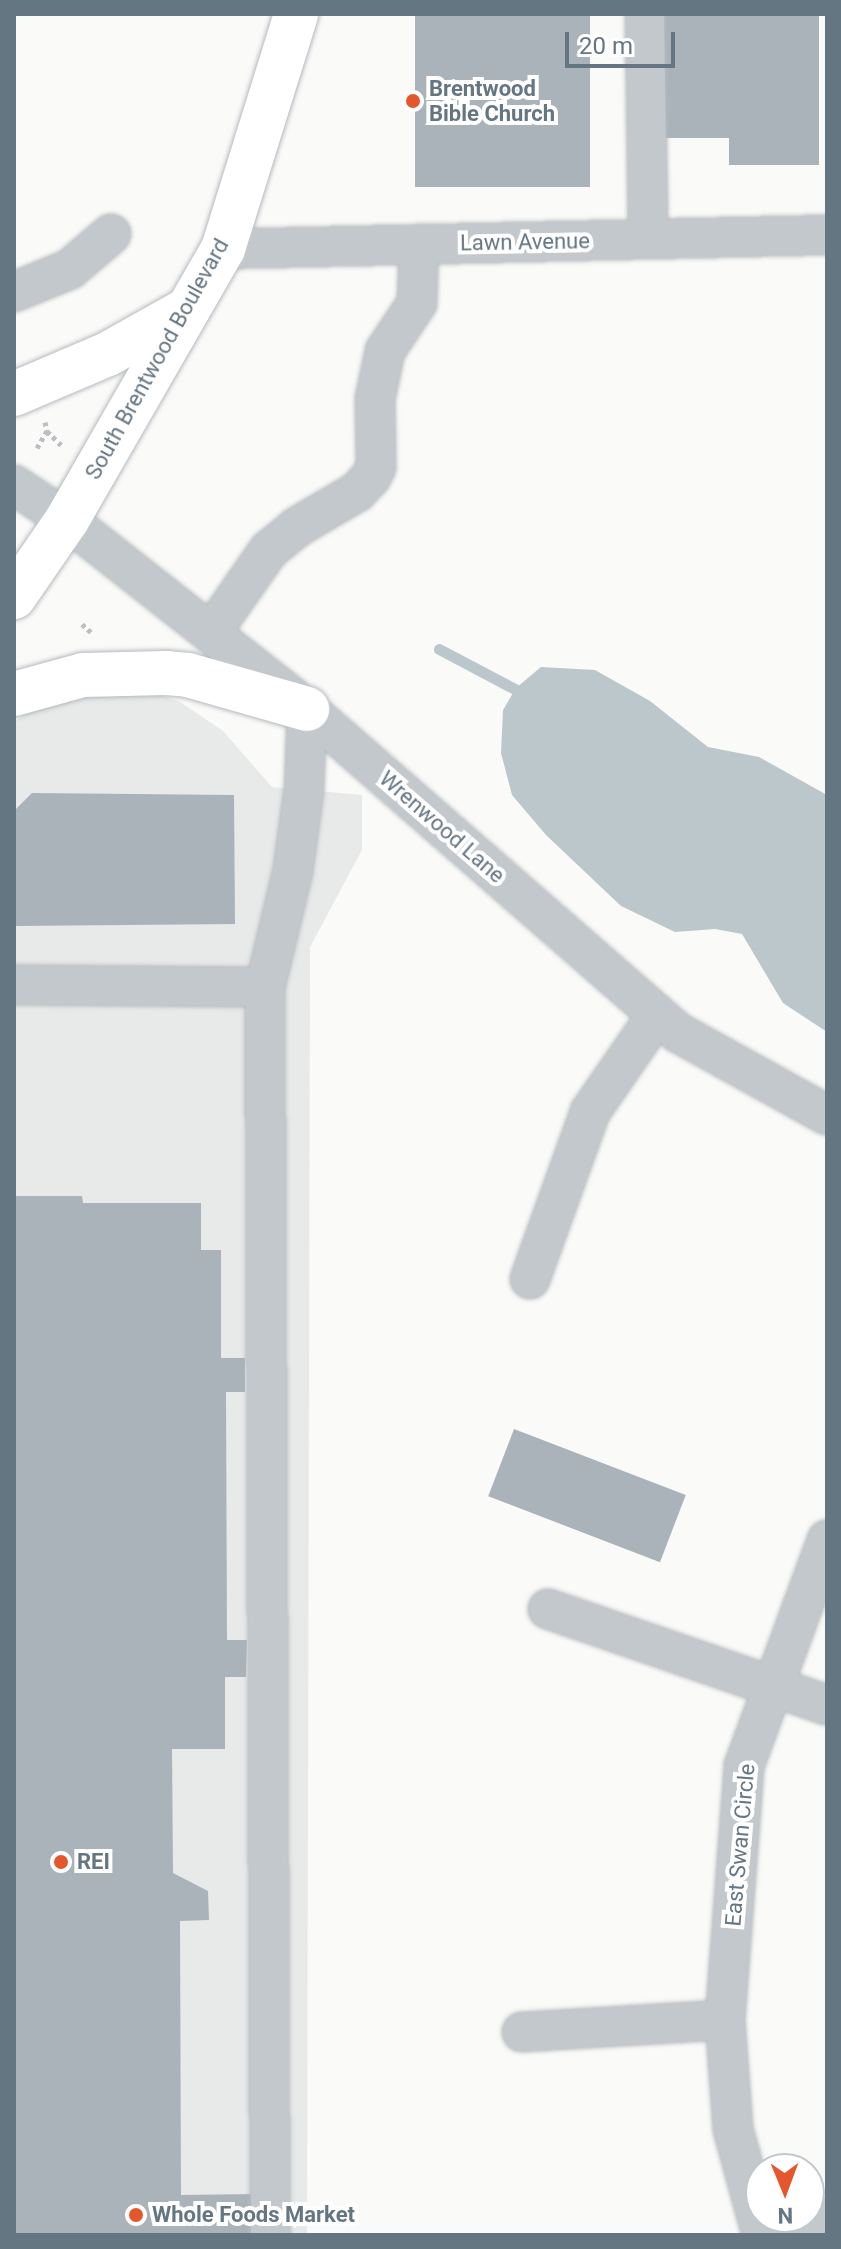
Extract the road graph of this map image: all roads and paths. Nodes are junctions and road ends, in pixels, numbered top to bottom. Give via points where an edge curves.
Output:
1 (296, 14) edge
2 (645, 14) edge
3 (111, 234) dead end
4 (827, 235) edge
5 (648, 239) junction
6 (419, 244) junction
7 (223, 249) junction
8 (14, 292) edge
9 (190, 308) junction
10 (14, 394) edge
11 (47, 431) dead end
12 (37, 448) dead end
13 (14, 485) edge
14 (67, 520) junction
15 (14, 597) edge
16 (82, 624) dead end
17 (211, 633) junction
18 (95, 636) dead end
19 (14, 694) edge
20 (307, 709) junction
21 (14, 985) edge
22 (265, 987) junction
23 (657, 1015) junction
24 (827, 1115) edge
25 (530, 1279) dead end
26 (827, 1540) edge
27 (548, 1609) dead end
28 (774, 1685) junction
29 (827, 1705) edge
30 (725, 2020) junction
31 (522, 2032) dead end
32 (827, 2218) edge
33 (270, 2235) edge
34 (762, 2235) edge
35 (769, 2235) edge

1 - 7 main road, South Brentwood Boulevard
2 - 5 street
3 - 8 street via 70,269
4 - 5 street, Lawn Avenue
5 - 6 street, Lawn Avenue
6 - 7 street, Lawn Avenue
6 - 17 street via 417,303 385,351 377,387 376,467 371,477 357,492 269,550
7 - 9 main road, South Brentwood Boulevard
9 - 10 main road via 108,354
9 - 14 main road, South Brentwood Boulevard
11 - 12 path
13 - 14 street, Wrenwood Lane
14 - 15 main road, South Brentwood Boulevard
14 - 17 street, Wrenwood Lane
16 - 18 path
17 - 20 street, Wrenwood Lane
19 - 20 main road via 83,675 166,673
20 - 22 street via 304,790 293,870
20 - 23 street, Wrenwood Lane
21 - 22 street
22 - 33 street
23 - 24 street, Wrenwood Lane via 679,1033
23 - 25 street via 590,1112
26 - 28 street, East Swan Circle
27 - 28 street
28 - 29 street
28 - 30 street, East Swan Circle via 744,1766
30 - 31 street
30 - 34 street, East Swan Circle via 733,2129
32 - 35 street

